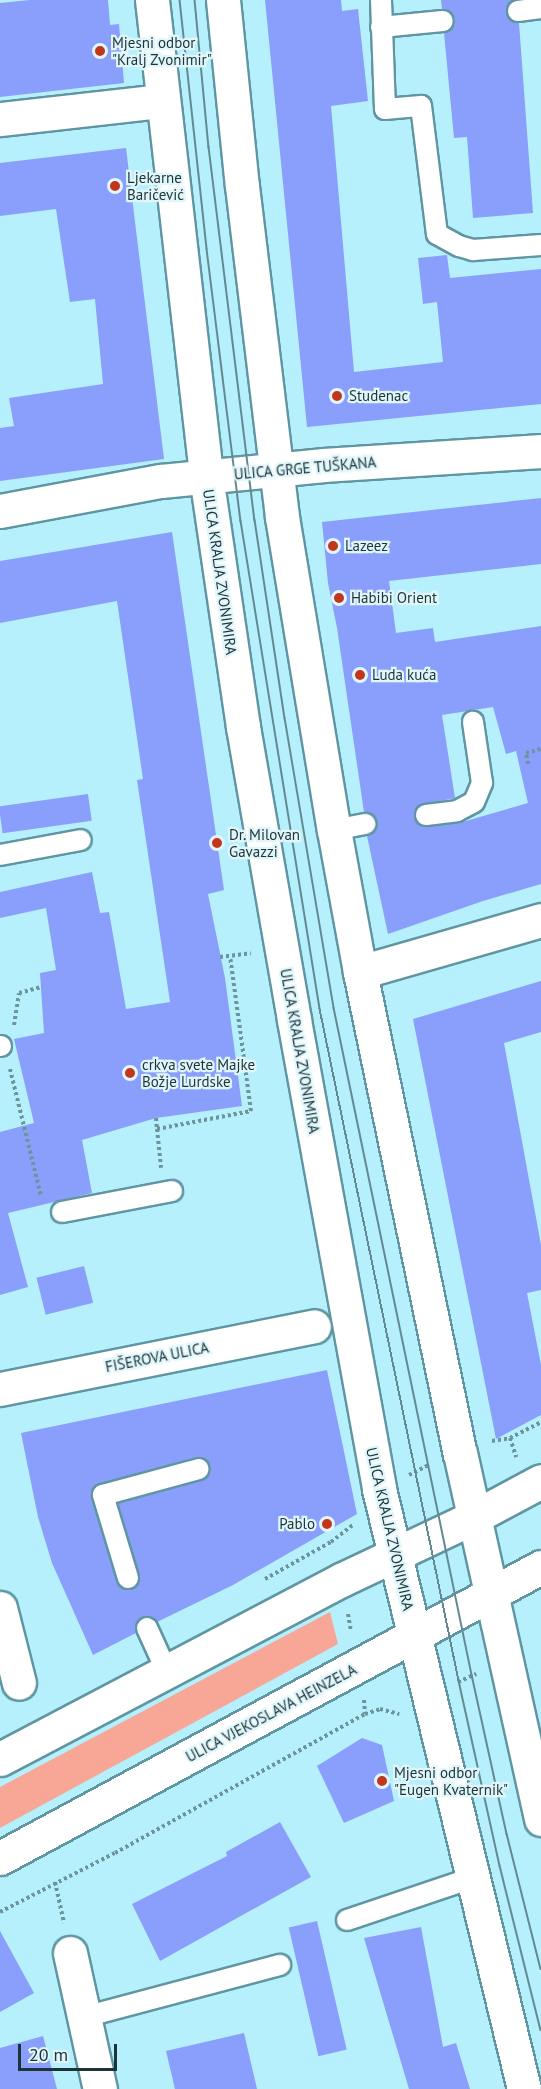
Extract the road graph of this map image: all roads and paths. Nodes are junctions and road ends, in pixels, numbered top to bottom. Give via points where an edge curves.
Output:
1 (152, 0) edge
2 (223, 0) edge
3 (381, 0) edge
4 (541, 8) edge
5 (518, 11) dead end
6 (443, 21) dead end
7 (381, 27) junction
8 (161, 100) junction
9 (0, 119) edge
10 (541, 244) edge
11 (541, 451) edge
12 (276, 470) junction
13 (206, 476) junction
14 (0, 511) edge
15 (473, 722) dead end
16 (541, 749) edge
17 (528, 764) dead end
18 (426, 815) dead end
19 (365, 824) dead end
20 (334, 830) junction
21 (81, 840) dead end
22 (0, 855) edge
23 (541, 920) edge
24 (252, 953) dead end
25 (230, 956) junction
26 (220, 957) dead end
27 (360, 972) junction
28 (42, 987) dead end
29 (14, 1027) dead end
30 (1, 1046) edge
31 (156, 1118) dead end
32 (157, 1129) junction
33 (168, 1192) joint
34 (62, 1212) joint
35 (314, 1326) dead end
36 (0, 1389) edge
37 (541, 1422) edge
38 (510, 1438) junction
39 (489, 1441) dead end
40 (199, 1469) dead end
41 (529, 1472) edge
42 (474, 1517) junction
43 (355, 1524) dead end
44 (331, 1542) dead end
45 (394, 1553) junction
46 (541, 1568) edge
47 (128, 1578) dead end
48 (491, 1596) junction
49 (0, 1608) edge
50 (347, 1610) dead end
51 (147, 1628) dead end
52 (415, 1635) junction
53 (353, 1639) dead end
54 (167, 1672) junction
55 (19, 1683) dead end
56 (364, 1700) dead end
57 (365, 1714) junction
58 (399, 1714) dead end
59 (0, 1759) edge
60 (541, 1819) edge
61 (0, 1858) edge
62 (472, 1878) junction
63 (54, 1882) junction
64 (0, 1912) edge
65 (347, 1920) dead end
66 (70, 1953) joint
67 (280, 1965) dead end
68 (84, 2018) junction
69 (100, 2089) edge
70 (524, 2089) edge

1 - 8 main road, ULICA KRALJA ZVONIMIRA
2 - 12 main road
3 - 7 lane
4 - 5 lane
6 - 7 lane
7 - 10 lane via 386,109 421,106 436,234 473,250
8 - 9 main road
8 - 13 main road, ULICA KRALJA ZVONIMIRA
11 - 12 main road, ULICA GRGE TUŠKANA
12 - 13 main road, ULICA GRGE TUŠKANA
12 - 20 main road
13 - 14 main road, ULICA GRGE TUŠKANA
13 - 45 main road, ULICA KRALJA ZVONIMIRA via 243,727 291,1008
15 - 18 lane via 482,783 474,802 457,811
16 - 17 path via 526,753
19 - 20 lane
20 - 27 main road
21 - 22 lane
23 - 27 main road
24 - 25 path
25 - 26 path
25 - 32 path via 251,1111
27 - 42 main road
28 - 29 path via 19,993
30 - 34 path via 42,1198
31 - 32 path
32 - 33 path
33 - 34 lane
35 - 36 main road, FIŠEROVA ULICA
37 - 38 path
38 - 39 path
38 - 41 path
40 - 47 lane via 103,1495
41 - 42 main road
42 - 45 main road
42 - 48 main road
43 - 44 path
45 - 52 main road, ULICA KRALJA ZVONIMIRA
45 - 54 main road
46 - 48 main road, ULICA VJEKOSLAVA HEINZELA
48 - 52 main road, ULICA VJEKOSLAVA HEINZELA
48 - 60 main road
49 - 55 main road
50 - 53 path
51 - 54 lane
52 - 61 main road, ULICA VJEKOSLAVA HEINZELA
52 - 62 main road, ULICA KRALJA ZVONIMIRA
54 - 59 main road
56 - 57 path
57 - 58 path via 381,1709
57 - 63 path via 114,1853
62 - 65 lane
62 - 70 main road, ULICA KRALJA ZVONIMIRA
63 - 64 path
63 - 66 path
66 - 68 main road
67 - 68 lane
68 - 69 main road

